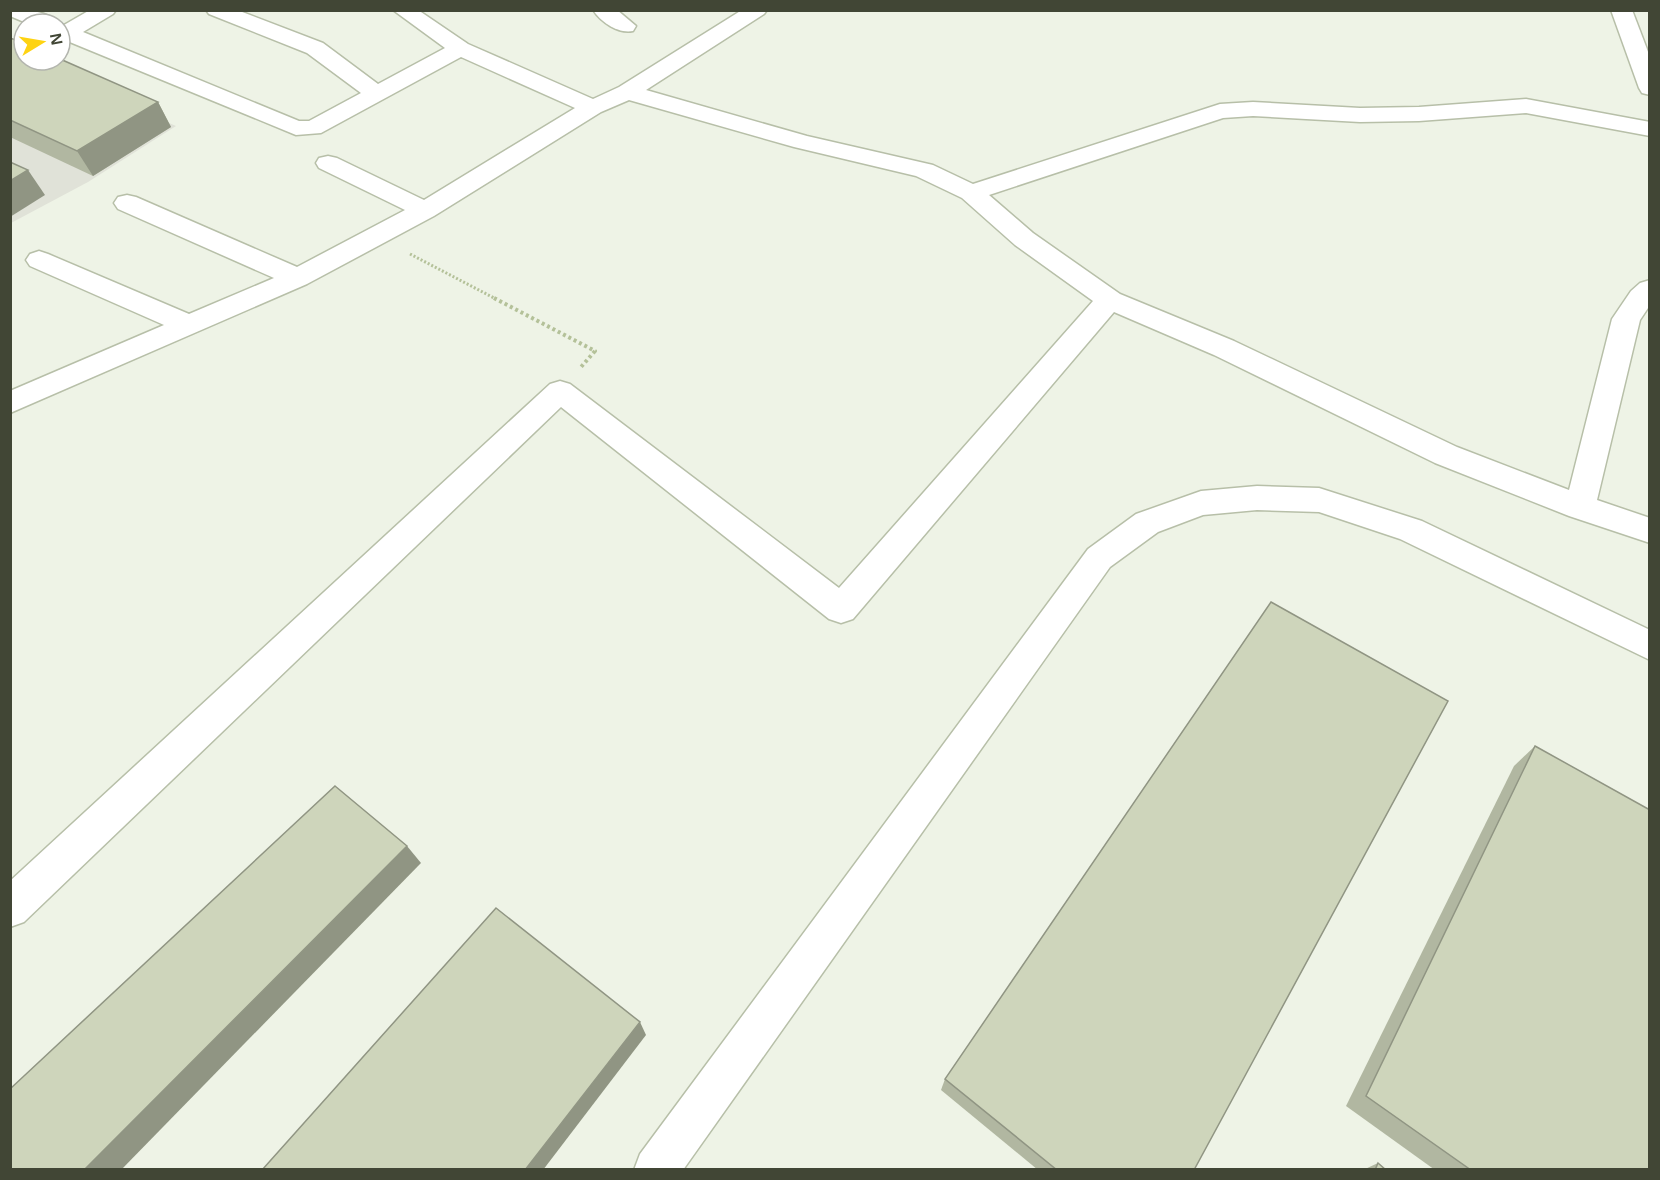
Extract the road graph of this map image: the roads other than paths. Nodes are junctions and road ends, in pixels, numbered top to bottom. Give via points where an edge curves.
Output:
1 (106, 10) edge
2 (402, 10) edge
3 (603, 10) edge
4 (757, 10) edge
5 (1621, 10) edge
6 (220, 11) edge
7 (72, 23) edge
8 (625, 26) dead end
9 (72, 35) edge
10 (460, 49) junction
11 (1650, 88) edge
12 (375, 92) junction
13 (627, 92) junction
14 (593, 107) junction
15 (1650, 129) edge
16 (328, 163) dead end
17 (971, 193) junction
18 (127, 203) dead end
19 (200, 206) dead end
20 (425, 210) junction
21 (175, 224) junction
22 (39, 260) dead end
23 (298, 278) junction
24 (1650, 289) edge
25 (1110, 300) junction
26 (189, 325) junction
27 (10, 402) edge
28 (1580, 507) junction
29 (1650, 531) edge
30 (1650, 646) edge
31 (10, 908) edge
32 (656, 1170) edge

1 - 7 street
2 - 10 street
3 - 8 street
4 - 13 street
5 - 11 street
6 - 12 street via 315,48
9 - 12 street via 296,128 313,128
10 - 12 street
10 - 14 street
13 - 14 street
13 - 17 street via 791,139 924,170
14 - 20 street
15 - 17 street via 1526,106 1360,115 1220,111
16 - 20 street
17 - 25 street via 1024,239
18 - 21 street
19 - 21 street
20 - 23 street
21 - 23 street
22 - 26 street
23 - 26 street
24 - 28 street via 1626,319
25 - 28 street via 1224,348 1446,455
25 - 31 street via 841,609 560,391
26 - 27 street
28 - 29 street
30 - 32 street via 1412,530 1319,500 1257,498 1201,503 1148,523 1100,558

